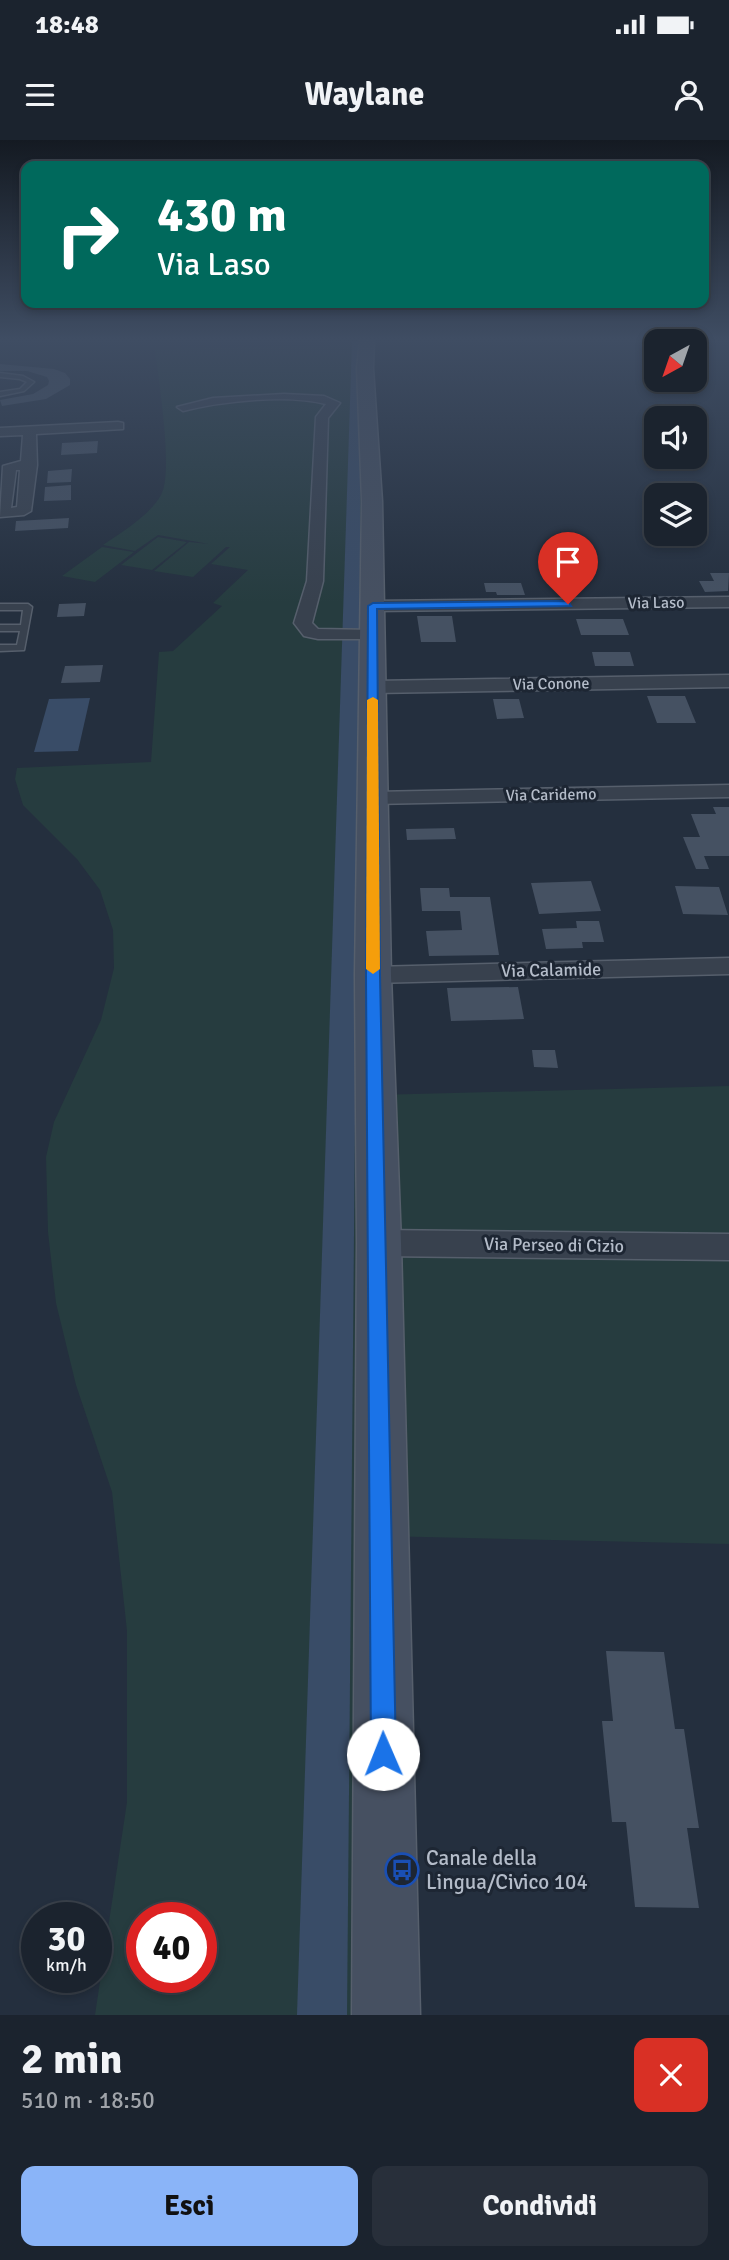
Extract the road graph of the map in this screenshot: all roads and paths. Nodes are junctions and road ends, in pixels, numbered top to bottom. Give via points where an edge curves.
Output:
1 (63, 428) edge
2 (322, 428) edge
3 (368, 428) edge
4 (30, 430) junction
5 (0, 432) edge
6 (30, 465) dead end
7 (729, 602) edge
8 (0, 607) edge
9 (367, 625) junction
10 (0, 628) edge
11 (23, 628) junction
12 (0, 648) edge
13 (729, 681) edge
14 (373, 687) junction
15 (729, 791) edge
16 (373, 798) junction
17 (729, 966) edge
18 (373, 975) junction
19 (379, 1243) junction
20 (729, 1247) edge
21 (386, 2015) edge

1 - 4 street
2 - 9 street, Via Laso via 315,581 303,623 310,632 329,635
3 - 9 street via 372,501
4 - 5 street
4 - 6 street
7 - 9 street, Via Laso
8 - 11 lane via 28,607
9 - 14 street
10 - 11 lane
11 - 12 lane via 21,648
13 - 14 street, Via Conone
14 - 16 street
15 - 16 street, Via Caridemo
16 - 18 street
17 - 18 street, Via Calamide
18 - 19 street
19 - 20 street, Via Perseo di Cizio
19 - 21 street

